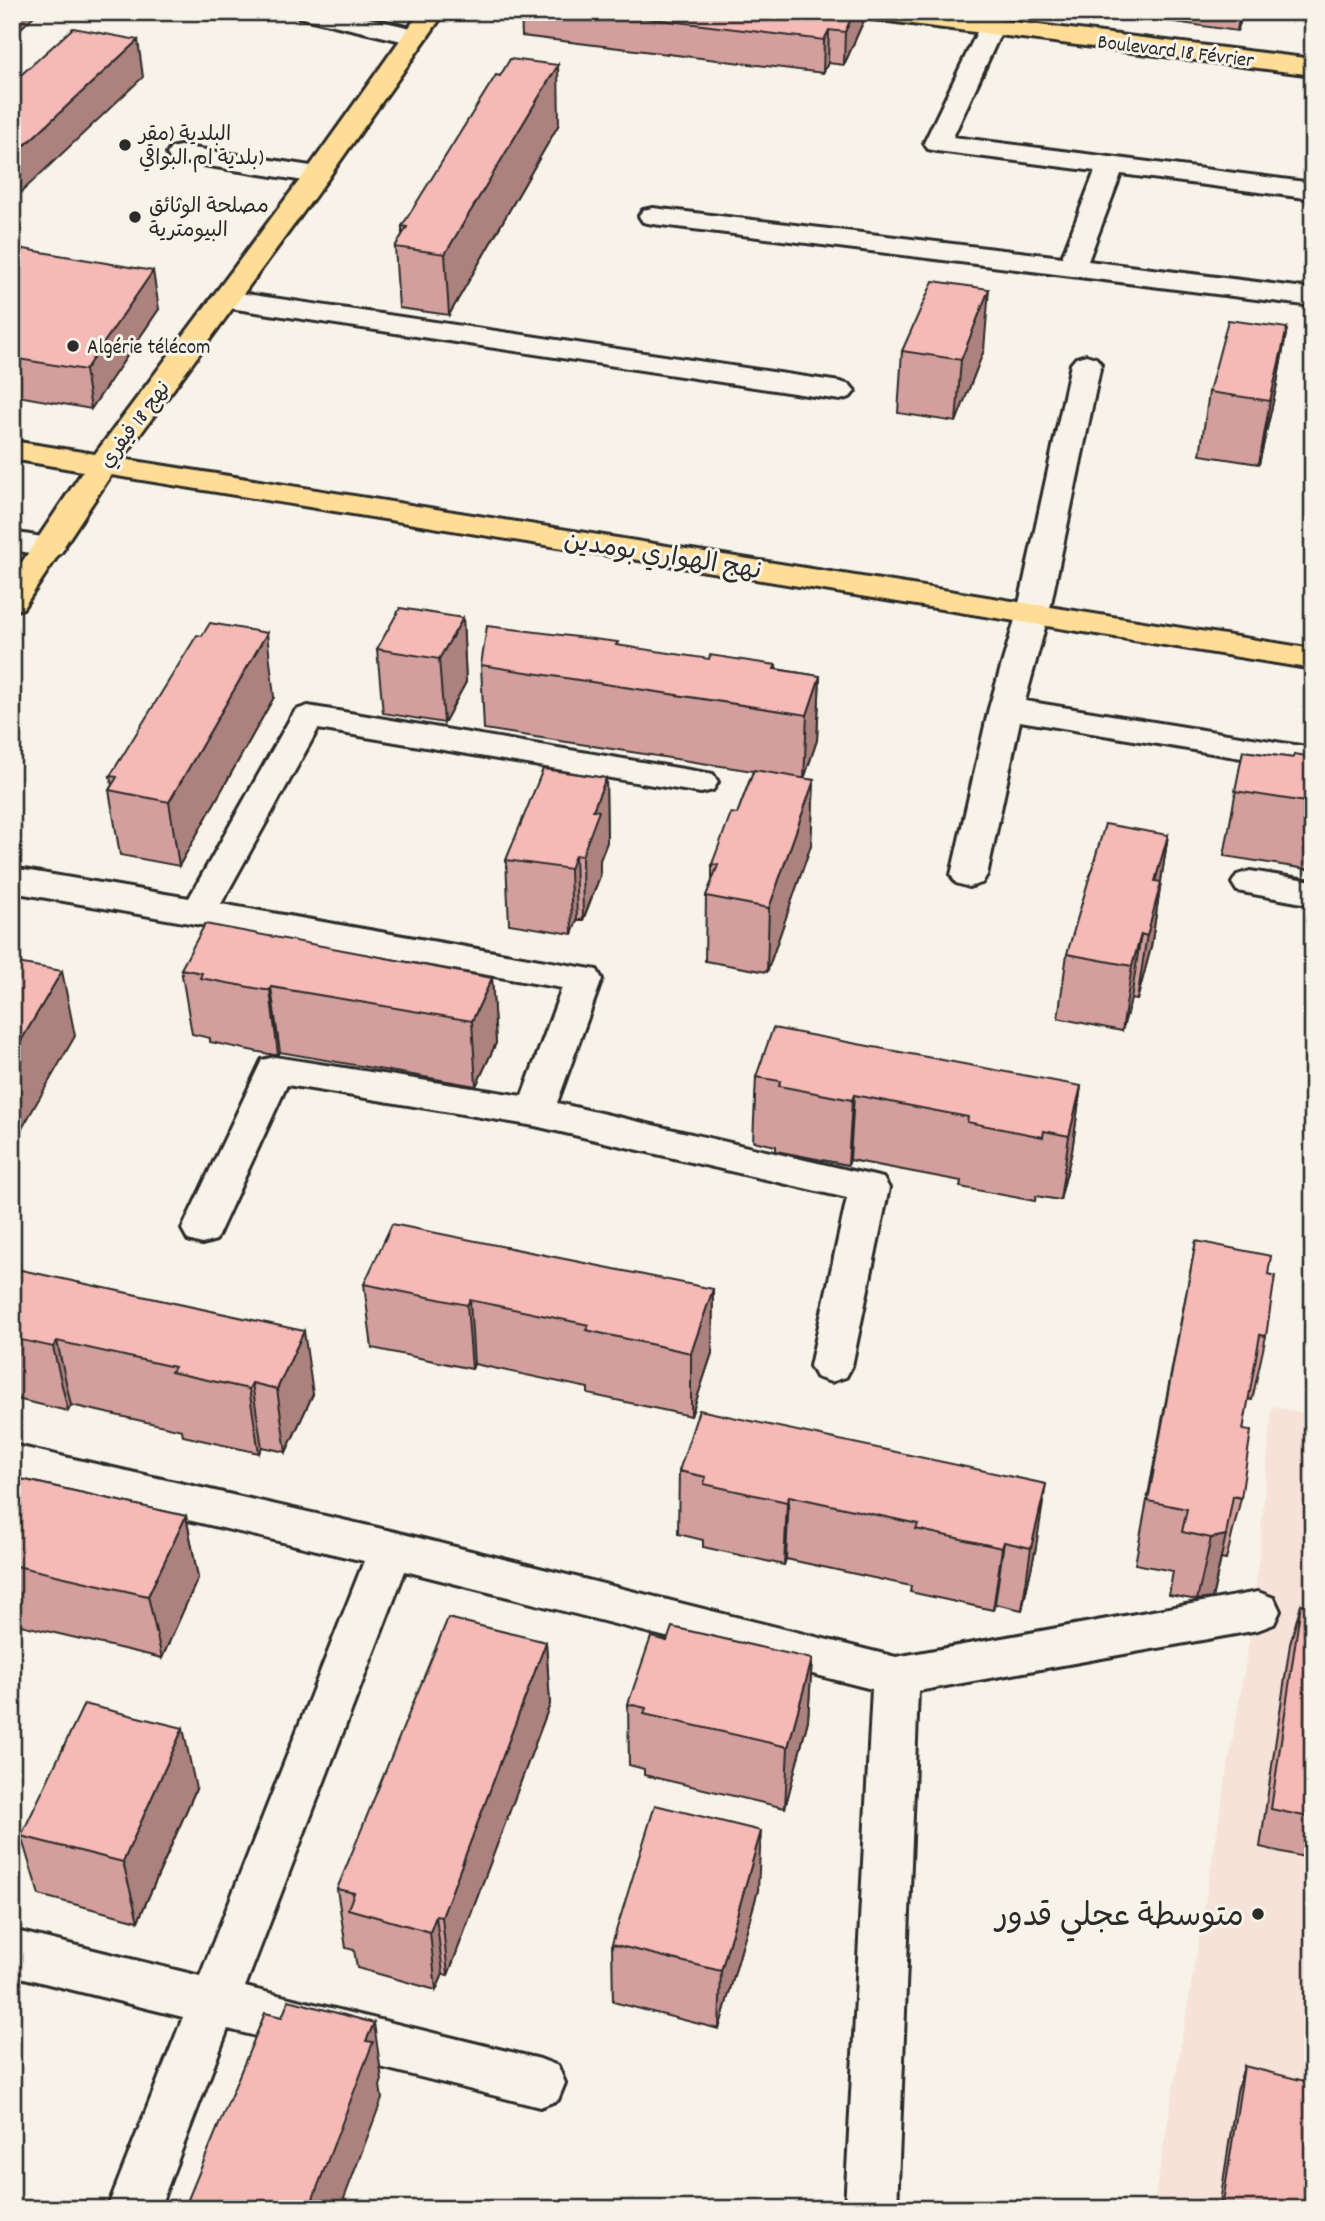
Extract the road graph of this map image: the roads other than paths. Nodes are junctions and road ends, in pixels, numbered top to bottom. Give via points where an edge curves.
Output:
1 (309, 12) edge
2 (433, 12) edge
3 (873, 12) edge
4 (946, 17) edge
5 (990, 28) junction
6 (415, 36) junction
7 (1313, 66) edge
8 (180, 154) dead end
9 (1111, 165) junction
10 (317, 175) junction
11 (1313, 191) edge
12 (653, 216) dead end
13 (1072, 267) junction
14 (1313, 298) edge
15 (226, 300) junction
16 (1086, 364) dead end
17 (840, 391) dead end
18 (12, 450) edge
19 (103, 464) junction
20 (12, 541) edge
21 (49, 547) junction
22 (12, 601) edge
23 (1033, 613) junction
24 (1313, 659) edge
25 (1006, 708) junction
26 (1313, 759) edge
27 (701, 782) dead end
28 (969, 875) dead end
29 (12, 880) edge
30 (1250, 883) dead end
31 (1313, 893) edge
32 (198, 914) junction
33 (535, 1112) junction
34 (202, 1230) dead end
35 (831, 1366) dead end
36 (12, 1462) edge
37 (391, 1549) junction
38 (1258, 1611) dead end
39 (896, 1676) junction
40 (12, 1952) edge
41 (214, 2002) junction
42 (540, 2083) dead end
43 (133, 2209) edge
44 (871, 2209) edge

1 - 6 street
2 - 6 main road, نهج 18 فيفري
3 - 4 main road, Boulevard 18 Février
4 - 5 main road, Boulevard 18 Février
5 - 7 main road, Boulevard 18 Février
5 - 9 street via 937,143
6 - 10 main road, نهج 18 فيفري
8 - 10 street
9 - 11 street
9 - 13 street
10 - 15 main road, نهج 18 فيفري
12 - 13 street
13 - 14 street
15 - 17 street
15 - 19 main road, نهج 18 فيفري
16 - 23 street
18 - 19 main road, نهج الهواري بومدين
19 - 21 main road, نهج 18 فيفري
19 - 23 main road, نهج الهواري بومدين
20 - 21 street
21 - 22 main road, نهج 18 فيفري
23 - 24 main road, نهج الهواري بومدين
23 - 25 street
25 - 26 street
25 - 28 street
27 - 32 street via 308,717
29 - 32 street
30 - 31 street
32 - 33 street via 584,979
33 - 34 street via 275,1070
33 - 35 street via 869,1188
36 - 37 street
37 - 39 street
37 - 41 street
38 - 39 street
39 - 44 street
40 - 41 street
41 - 42 street
41 - 43 street

